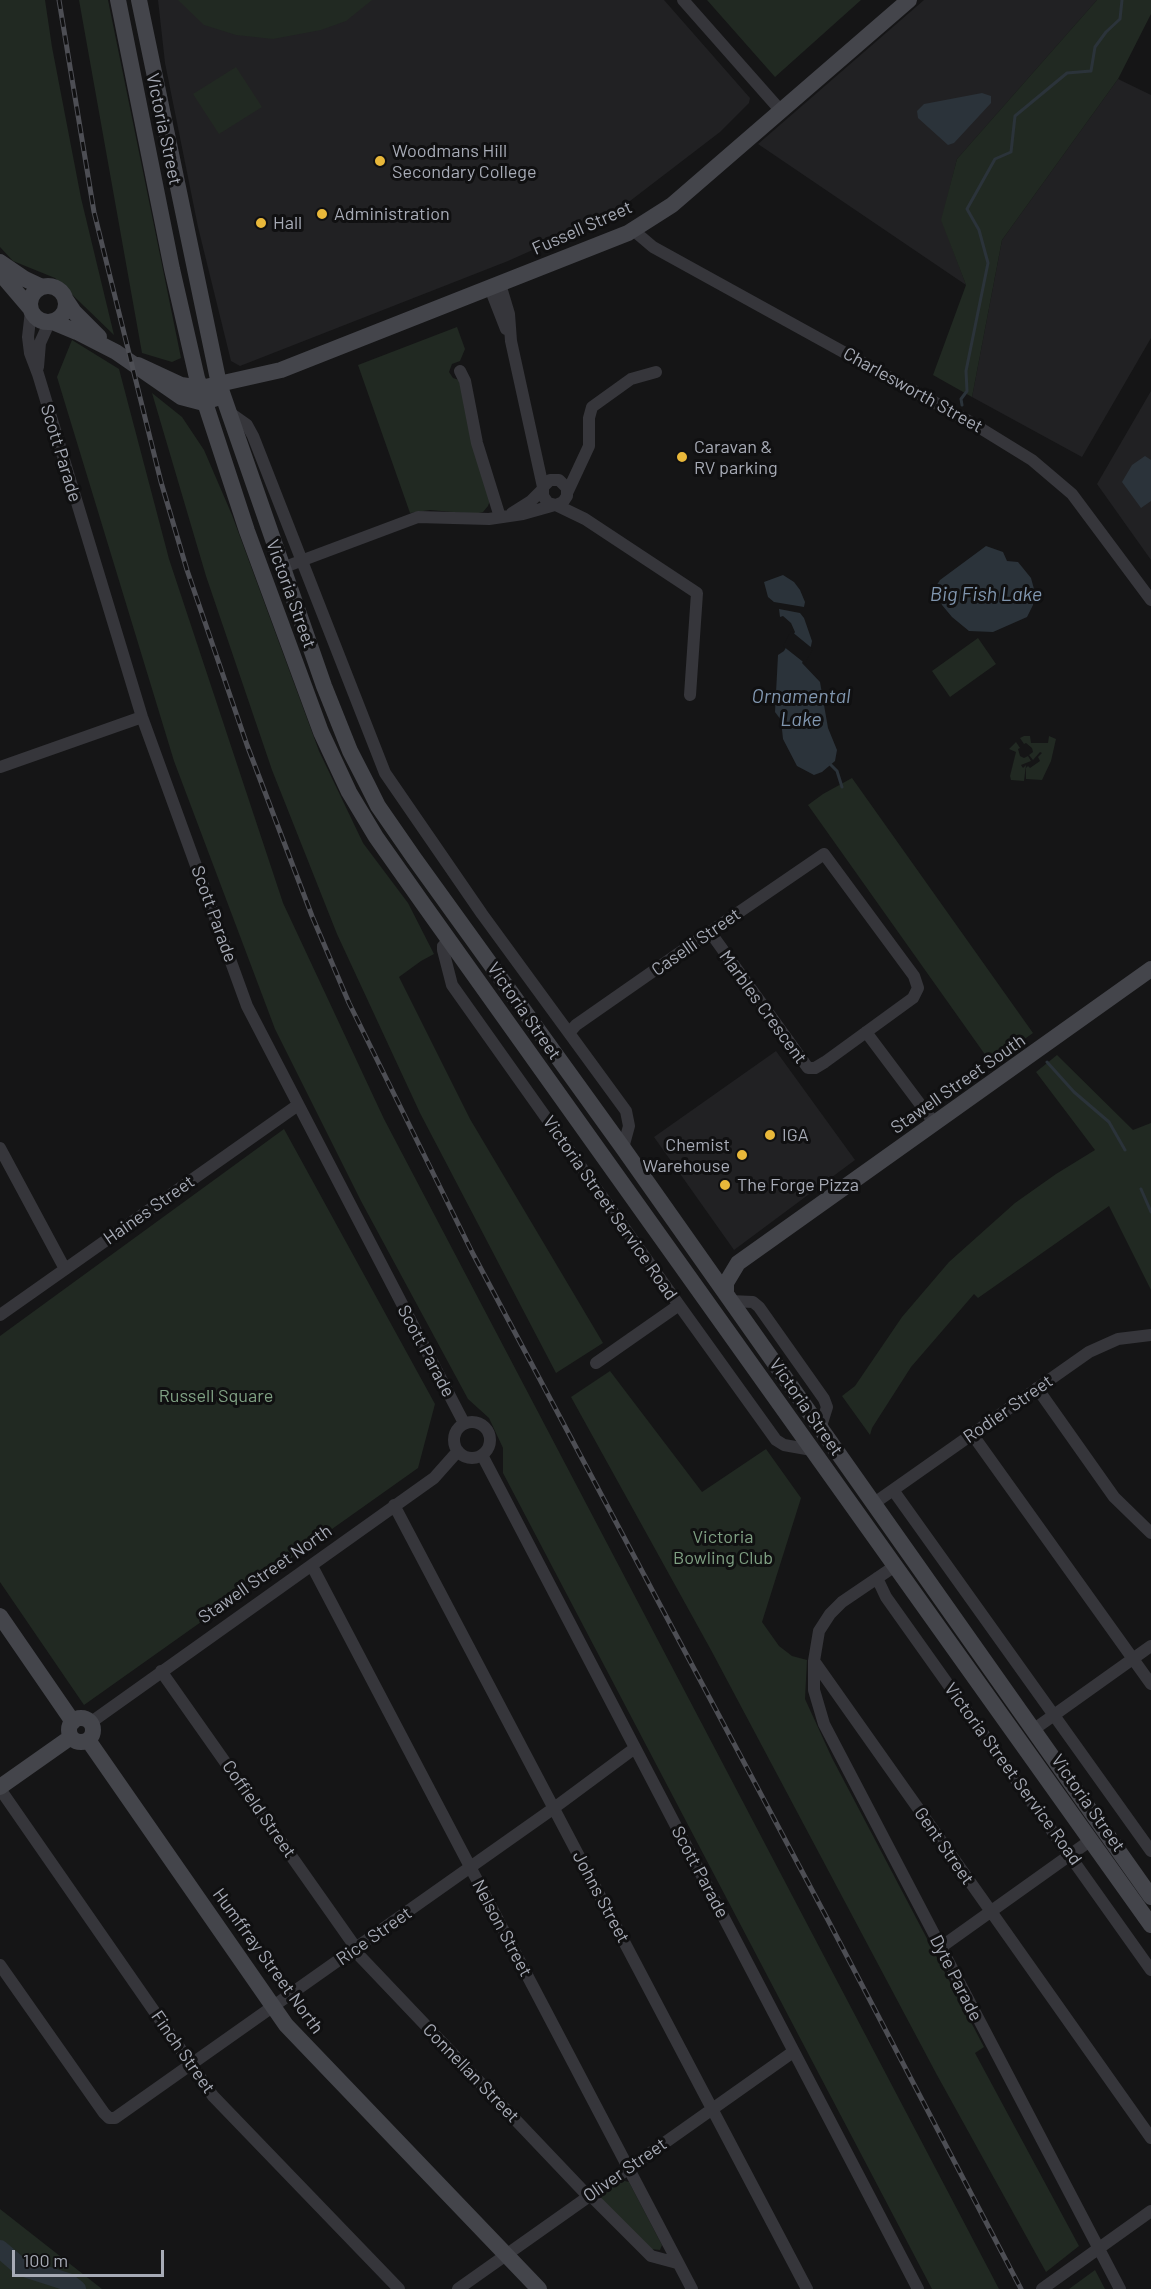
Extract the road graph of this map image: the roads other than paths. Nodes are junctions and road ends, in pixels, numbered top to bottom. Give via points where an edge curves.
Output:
1 (118, 0) edge
2 (139, 0) edge
3 (683, 0) edge
4 (909, 0) edge
5 (781, 111) junction
6 (633, 230) junction
7 (0, 262) edge
8 (0, 273) edge
9 (495, 286) junction
10 (42, 287) junction
11 (66, 300) junction
12 (30, 310) junction
13 (51, 322) junction
14 (189, 348) junction
15 (116, 352) junction
16 (138, 365) junction
17 (460, 371) dead end
18 (656, 372) dead end
19 (157, 373) junction
20 (38, 374) junction
21 (221, 390) junction
22 (172, 392) junction
23 (203, 394) junction
24 (230, 413) junction
25 (536, 457) junction
26 (579, 464) junction
27 (556, 479) junction
28 (543, 488) junction
29 (568, 493) junction
30 (555, 505) junction
31 (503, 517) junction
32 (585, 519) junction
33 (247, 531) junction
34 (301, 561) junction
35 (282, 568) junction
36 (1151, 600) edge
37 (690, 695) dead end
38 (142, 717) junction
39 (0, 767) edge
40 (824, 854) joint
41 (483, 914) junction
42 (465, 928) junction
43 (710, 932) junction
44 (449, 941) junction
45 (1151, 969) edge
46 (569, 1032) junction
47 (866, 1032) junction
48 (298, 1105) junction
49 (935, 1124) junction
50 (0, 1148) edge
51 (623, 1148) junction
52 (786, 1230) junction
53 (64, 1269) junction
54 (712, 1275) junction
55 (728, 1297) junction
56 (706, 1300) junction
57 (679, 1305) junction
58 (0, 1315) edge
59 (1151, 1335) edge
60 (596, 1363) dead end
61 (1036, 1388) junction
62 (464, 1423) junction
63 (972, 1434) junction
64 (812, 1450) junction
65 (458, 1452) junction
66 (482, 1455) junction
67 (893, 1490) junction
68 (873, 1504) junction
69 (394, 1505) junction
70 (859, 1514) junction
71 (1151, 1533) edge
72 (312, 1566) junction
73 (895, 1566) junction
74 (877, 1578) junction
75 (0, 1616) edge
76 (1151, 1646) edge
77 (1134, 1659) junction
78 (814, 1661) junction
79 (161, 1671) junction
80 (1151, 1684) edge
81 (1055, 1715) junction
82 (72, 1729) junction
83 (89, 1731) junction
84 (1033, 1731) junction
85 (634, 1748) junction
86 (0, 1788) edge
87 (554, 1808) junction
88 (1091, 1840) junction
89 (1151, 1851) edge
90 (1071, 1854) junction
91 (470, 1867) junction
92 (1151, 1898) edge
93 (991, 1912) junction
94 (1151, 1925) edge
95 (941, 1947) junction
96 (355, 1949) junction
97 (0, 1965) edge
98 (1151, 1970) edge
99 (273, 2007) junction
100 (794, 2052) junction
101 (192, 2065) junction
102 (712, 2110) junction
103 (1151, 2138) edge
104 (628, 2168) junction
105 (589, 2195) junction
106 (1151, 2211) edge
107 (1098, 2249) junction
108 (506, 2254) junction
109 (677, 2263) junction
110 (1045, 2286) edge
111 (399, 2289) edge
112 (458, 2289) edge
113 (539, 2289) edge
114 (692, 2289) edge
115 (807, 2289) edge
116 (918, 2289) edge
117 (1120, 2289) edge

1 - 14 main road, Victoria Street
2 - 21 main road, Victoria Street
3 - 5 street
4 - 5 main road, Fussell Street
5 - 6 main road, Fussell Street via 672,205
6 - 9 main road, Fussell Street
6 - 36 street, Charlesworth Street via 657,250 1032,460 1072,494
7 - 10 main road
8 - 12 main road
9 - 21 main road, Fussell Street
9 - 25 street via 509,314
10 - 11 main road via 58,289
10 - 12 main road via 31,298
11 - 13 main road via 65,311
11 - 15 main road
12 - 13 main road via 40,321
12 - 20 street, Scott Parade via 28,346
13 - 15 main road
13 - 20 street, Scott Parade via 40,343
14 - 19 main road via 187,364 180,373
14 - 23 main road, Victoria Street
15 - 16 main road
16 - 19 main road
16 - 22 main road
17 - 31 street via 477,443
18 - 26 street via 631,379 594,405 589,418 589,446
19 - 23 main road
20 - 38 street, Scott Parade
21 - 23 main road, Fussell Street
21 - 24 main road, Victoria Street
22 - 23 main road via 187,400
22 - 33 main road via 201,416
23 - 33 main road, Victoria Street
24 - 34 street via 251,432
24 - 35 main road, Victoria Street
25 - 27 street
25 - 28 street
26 - 27 street
26 - 29 street
27 - 28 street
27 - 29 street via 565,484
28 - 30 street via 545,500
28 - 31 street via 531,501
29 - 30 street via 565,501
29 - 32 street
30 - 31 street
30 - 32 street
31 - 34 street via 418,517
32 - 37 street via 697,593
33 - 44 main road, Victoria Street via 336,767 376,837
34 - 35 street
34 - 41 street via 382,767
35 - 42 main road, Victoria Street via 340,727 366,784
38 - 39 street
38 - 48 street, Scott Parade via 247,1006
40 - 43 street, Caselli Street
40 - 47 street, Marbles Crescent via 914,976 918,988 913,998
41 - 42 street
41 - 46 street
42 - 44 main road
42 - 51 main road, Victoria Street
43 - 46 street, Caselli Street
43 - 47 street, Marbles Crescent via 808,1068 814,1068
44 - 56 main road, Victoria Street
44 - 57 street, Victoria Street Service Road via 443,950 452,986
45 - 49 main road, Stawell Street South
46 - 51 street via 628,1115
47 - 49 street
48 - 53 street, Haines Street
48 - 62 street, Scott Parade
49 - 52 main road, Stawell Street South
50 - 53 street
51 - 54 main road, Victoria Street
52 - 54 main road, Stawell Street South
52 - 55 main road, Stawell Street South via 735,1267 726,1283
53 - 58 street, Haines Street
54 - 55 main road, Victoria Street
54 - 56 main road
55 - 68 main road, Victoria Street
56 - 64 main road, Victoria Street
57 - 60 street
57 - 64 street, Victoria Street Service Road via 776,1440
59 - 61 street, Rodier Street via 1098,1346
61 - 63 street, Rodier Street
61 - 71 street via 1114,1497
62 - 65 street via 454,1436
62 - 66 street via 475,1422 485,1427 490,1436 489,1447
63 - 67 street, Rodier Street
63 - 77 street
64 - 70 main road, Victoria Street
65 - 66 street via 466,1458
65 - 69 street, Stawell Street North via 434,1478
66 - 85 street, Scott Parade
67 - 68 street, Rodier Street
67 - 81 street
68 - 70 main road
68 - 84 main road, Victoria Street
69 - 72 street, Stawell Street North
69 - 87 street, Johns Street
70 - 73 main road, Victoria Street
72 - 79 street, Stawell Street North
72 - 91 street, Nelson Street
73 - 74 street
73 - 88 main road, Victoria Street
74 - 78 street via 827,1617 818,1636
74 - 90 street, Victoria Street Service Road via 886,1597
75 - 82 main road
76 - 77 street
77 - 80 street
77 - 81 street
78 - 93 street, Gent Street
78 - 95 street, Dyte Parade via 814,1690 824,1724
79 - 83 street, Stawell Street North
79 - 96 street, Coffield Street
81 - 84 street
81 - 89 street
82 - 83 main road via 79,1742
82 - 86 main road
83 - 99 main road, Humffray Street North
84 - 92 main road, Victoria Street
85 - 87 street, Rice Street
85 - 100 street, Scott Parade
86 - 101 street, Finch Street
87 - 91 street, Rice Street
87 - 102 street, Johns Street
88 - 90 street
88 - 94 main road, Victoria Street
90 - 93 street
90 - 98 street, Victoria Street Service Road
91 - 96 street, Rice Street
91 - 104 street, Nelson Street
93 - 95 street
93 - 103 street, Gent Street
95 - 107 street, Dyte Parade
96 - 99 street, Rice Street
96 - 105 street, Connellan Street
97 - 101 street, Rice Street via 110,2118
99 - 101 street, Rice Street
99 - 108 main road, Humffray Street North via 303,2044
100 - 102 street, Oliver Street
100 - 116 street, Scott Parade
101 - 111 street, Finch Street via 213,2096
102 - 104 street, Oliver Street
102 - 115 street, Johns Street
104 - 105 street, Oliver Street
104 - 109 street, Nelson Street
105 - 108 street, Oliver Street
105 - 109 street, Connellan Street via 651,2256
106 - 107 street
107 - 110 street
107 - 117 street, Dyte Parade
108 - 112 street, Oliver Street
108 - 113 main road, Humffray Street North
109 - 114 street, Nelson Street

